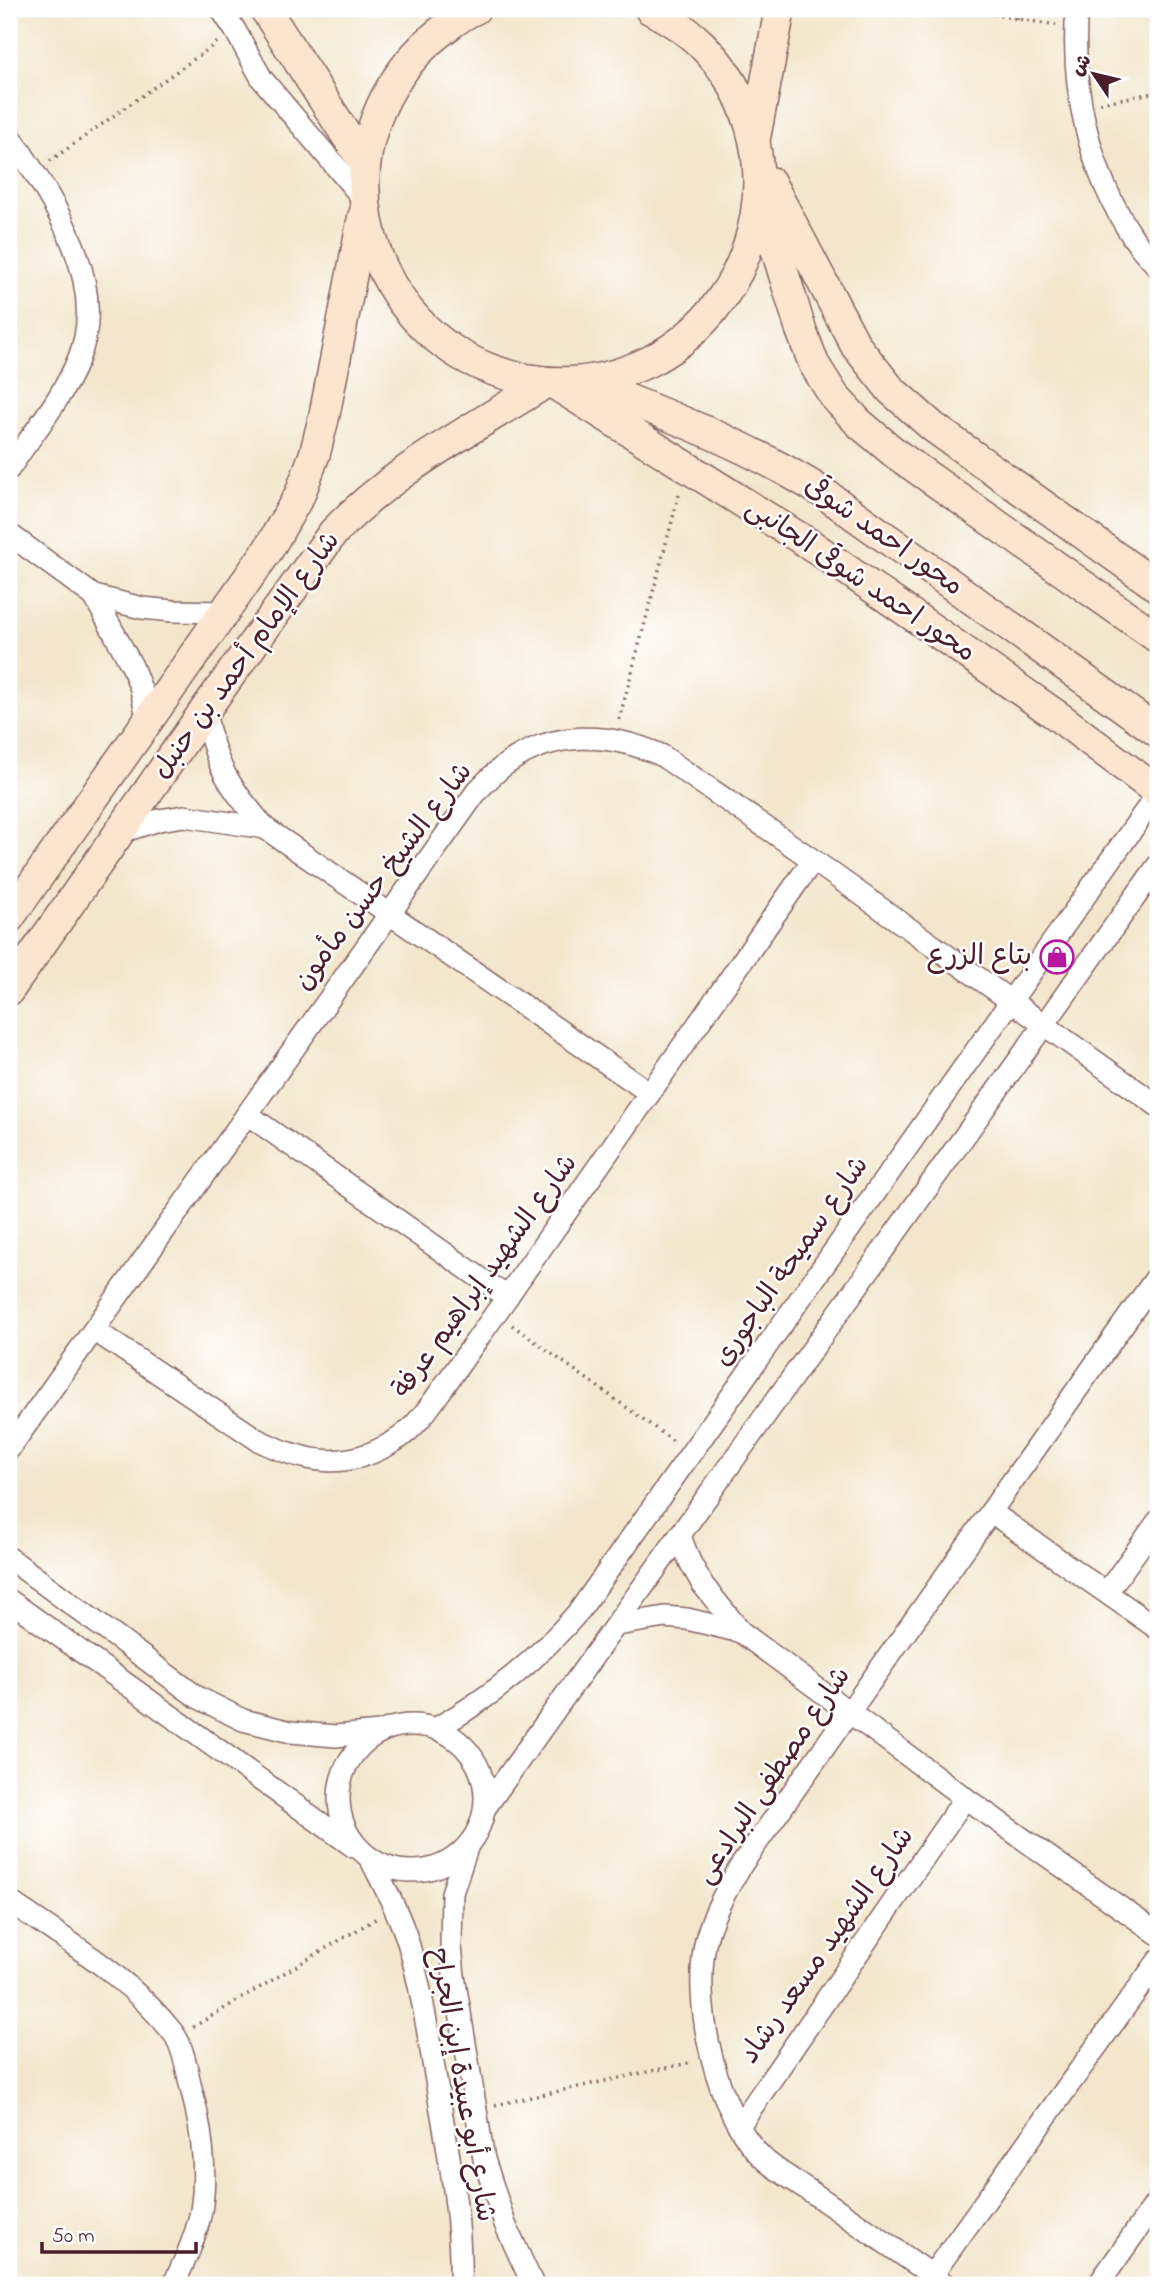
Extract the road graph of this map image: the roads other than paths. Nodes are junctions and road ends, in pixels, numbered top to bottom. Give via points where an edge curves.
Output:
1 (221, 9) edge
2 (265, 9) edge
3 (475, 9) edge
4 (650, 9) edge
5 (780, 9) edge
6 (1076, 19) edge
7 (9, 134) edge
8 (756, 151) junction
9 (365, 164) junction
10 (759, 195) junction
11 (365, 204) junction
12 (1158, 267) edge
13 (584, 382) junction
14 (549, 383) junction
15 (9, 469) edge
16 (9, 534) edge
17 (1158, 587) edge
18 (94, 596) junction
19 (225, 612) junction
20 (1158, 638) edge
21 (205, 710) junction
22 (148, 722) junction
23 (1158, 733) edge
24 (1158, 793) edge
25 (265, 828) junction
26 (71, 829) junction
27 (113, 843) junction
28 (813, 860) junction
29 (1158, 865) edge
30 (389, 914) junction
31 (9, 918) edge
32 (9, 990) edge
33 (1012, 1000) junction
34 (1045, 1024) junction
35 (650, 1093) junction
36 (1158, 1106) edge
37 (247, 1114) junction
38 (1158, 1275) edge
39 (501, 1306) junction
40 (94, 1330) junction
41 (9, 1449) edge
42 (992, 1512) junction
43 (1158, 1521) edge
44 (680, 1536) junction
45 (9, 1558) edge
46 (1107, 1592) junction
47 (9, 1600) edge
48 (617, 1625) junction
49 (1158, 1629) edge
50 (741, 1632) junction
51 (849, 1713) junction
52 (436, 1728) junction
53 (380, 1732) junction
54 (964, 1798) junction
55 (485, 1808) junction
56 (467, 1848) junction
57 (368, 1857) junction
58 (9, 1901) edge
59 (1158, 1934) edge
60 (1158, 1961) edge
61 (738, 2126) junction
62 (1158, 2200) edge
63 (939, 2280) edge
64 (173, 2285) edge
65 (460, 2285) edge
66 (533, 2285) edge
67 (1098, 2285) edge

1 - 11 street via 262,79
2 - 9 street
3 - 9 street via 429,39 398,75 376,117
4 - 8 street via 674,22 726,74 743,106
5 - 8 street
6 - 12 street via 1081,107 1101,176 1134,238
7 - 15 street via 67,233 82,266 88,297 78,359
8 - 10 street
8 - 17 street via 856,346 891,390 933,427
9 - 11 street
10 - 13 street via 751,241 733,284 705,321 670,350 629,371
10 - 20 street via 801,330 814,364 834,396 896,454
11 - 14 street via 373,245 388,281 419,322 471,362 507,376
11 - 19 street, شارع الإمام أحمد بن حنبل via 316,453 300,494 268,551
13 - 14 street
13 - 23 street, محور احمد شوقى via 705,429 779,465
14 - 21 street, شارع الإمام أحمد بن حنبل via 394,480 356,509 333,533
14 - 24 street, محور احمد شوقى الجانبى via 771,518 1059,718
16 - 18 street
18 - 19 street via 142,608
18 - 22 street via 141,689
19 - 22 street, شارع الإمام أحمد بن حنبل
21 - 25 street via 211,745 221,768
21 - 27 street, شارع الإمام أحمد بن حنبل
22 - 26 street, شارع الإمام أحمد بن حنبل
24 - 33 street, شارع سميحة الباجورى
25 - 27 street via 184,816 159,820
25 - 30 street
26 - 27 street
26 - 31 street, شارع الإمام أحمد بن حنبل
27 - 32 street, شارع الإمام أحمد بن حنبل
28 - 30 street, شارع الشيخ حسن مأمون via 661,755 614,739 576,738 539,747 505,765 477,791
28 - 33 street, شارع الشيخ حسن مأمون
28 - 35 street, شارع الشهيد إبراهيم عرفة
29 - 34 street
30 - 35 street
30 - 37 street, شارع الشيخ حسن مأمون
33 - 34 street, شارع الشيخ حسن مأمون
33 - 52 street, شارع سميحة الباجورى via 580,1610 556,1639 500,1688
34 - 36 street, شارع الشيخ حسن مأمون
34 - 44 street
35 - 39 street, شارع الشهيد إبراهيم عرفة
37 - 39 street
37 - 40 street, شارع الشيخ حسن مأمون
38 - 42 street, شارع مصطفى البرادعى
39 - 40 street, شارع الشهيد إبراهيم عرفة via 419,1420 396,1441 345,1460 315,1461 258,1440
40 - 41 street, شارع الشيخ حسن مأمون
42 - 46 street
42 - 51 street, شارع مصطفى البرادعى
43 - 46 street
44 - 48 street
44 - 50 street via 703,1585
45 - 53 street via 197,1697 243,1720 291,1732 335,1736
46 - 49 street
47 - 57 street, شارع أبو عبيدة إبن الجراح
48 - 50 street via 665,1617
48 - 55 street
50 - 51 street
51 - 54 street
51 - 61 street, شارع مصطفى البرادعى via 742,1864 707,1937 701,1976 703,2013 713,2058
52 - 53 street via 408,1725
52 - 55 street via 459,1740 475,1759 485,1783
53 - 57 street via 356,1750 342,1775 339,1804 346,1832
54 - 59 street
54 - 61 street, شارع الشهيد مسعد رشاد
55 - 56 street
56 - 57 street via 446,1864 421,1871 395,1870
56 - 66 street, شارع أبو عبيدة إبن الجراح via 452,1893 451,1946 484,2159 509,2234
57 - 65 street, شارع أبو عبيدة إبن الجراح via 395,1908 419,1983 447,2141 458,2223
58 - 64 street via 118,1976 176,2037 198,2114 204,2161 201,2210 190,2250
60 - 63 street
61 - 63 street, شارع مصطفى البرادعى via 765,2160
62 - 67 street

